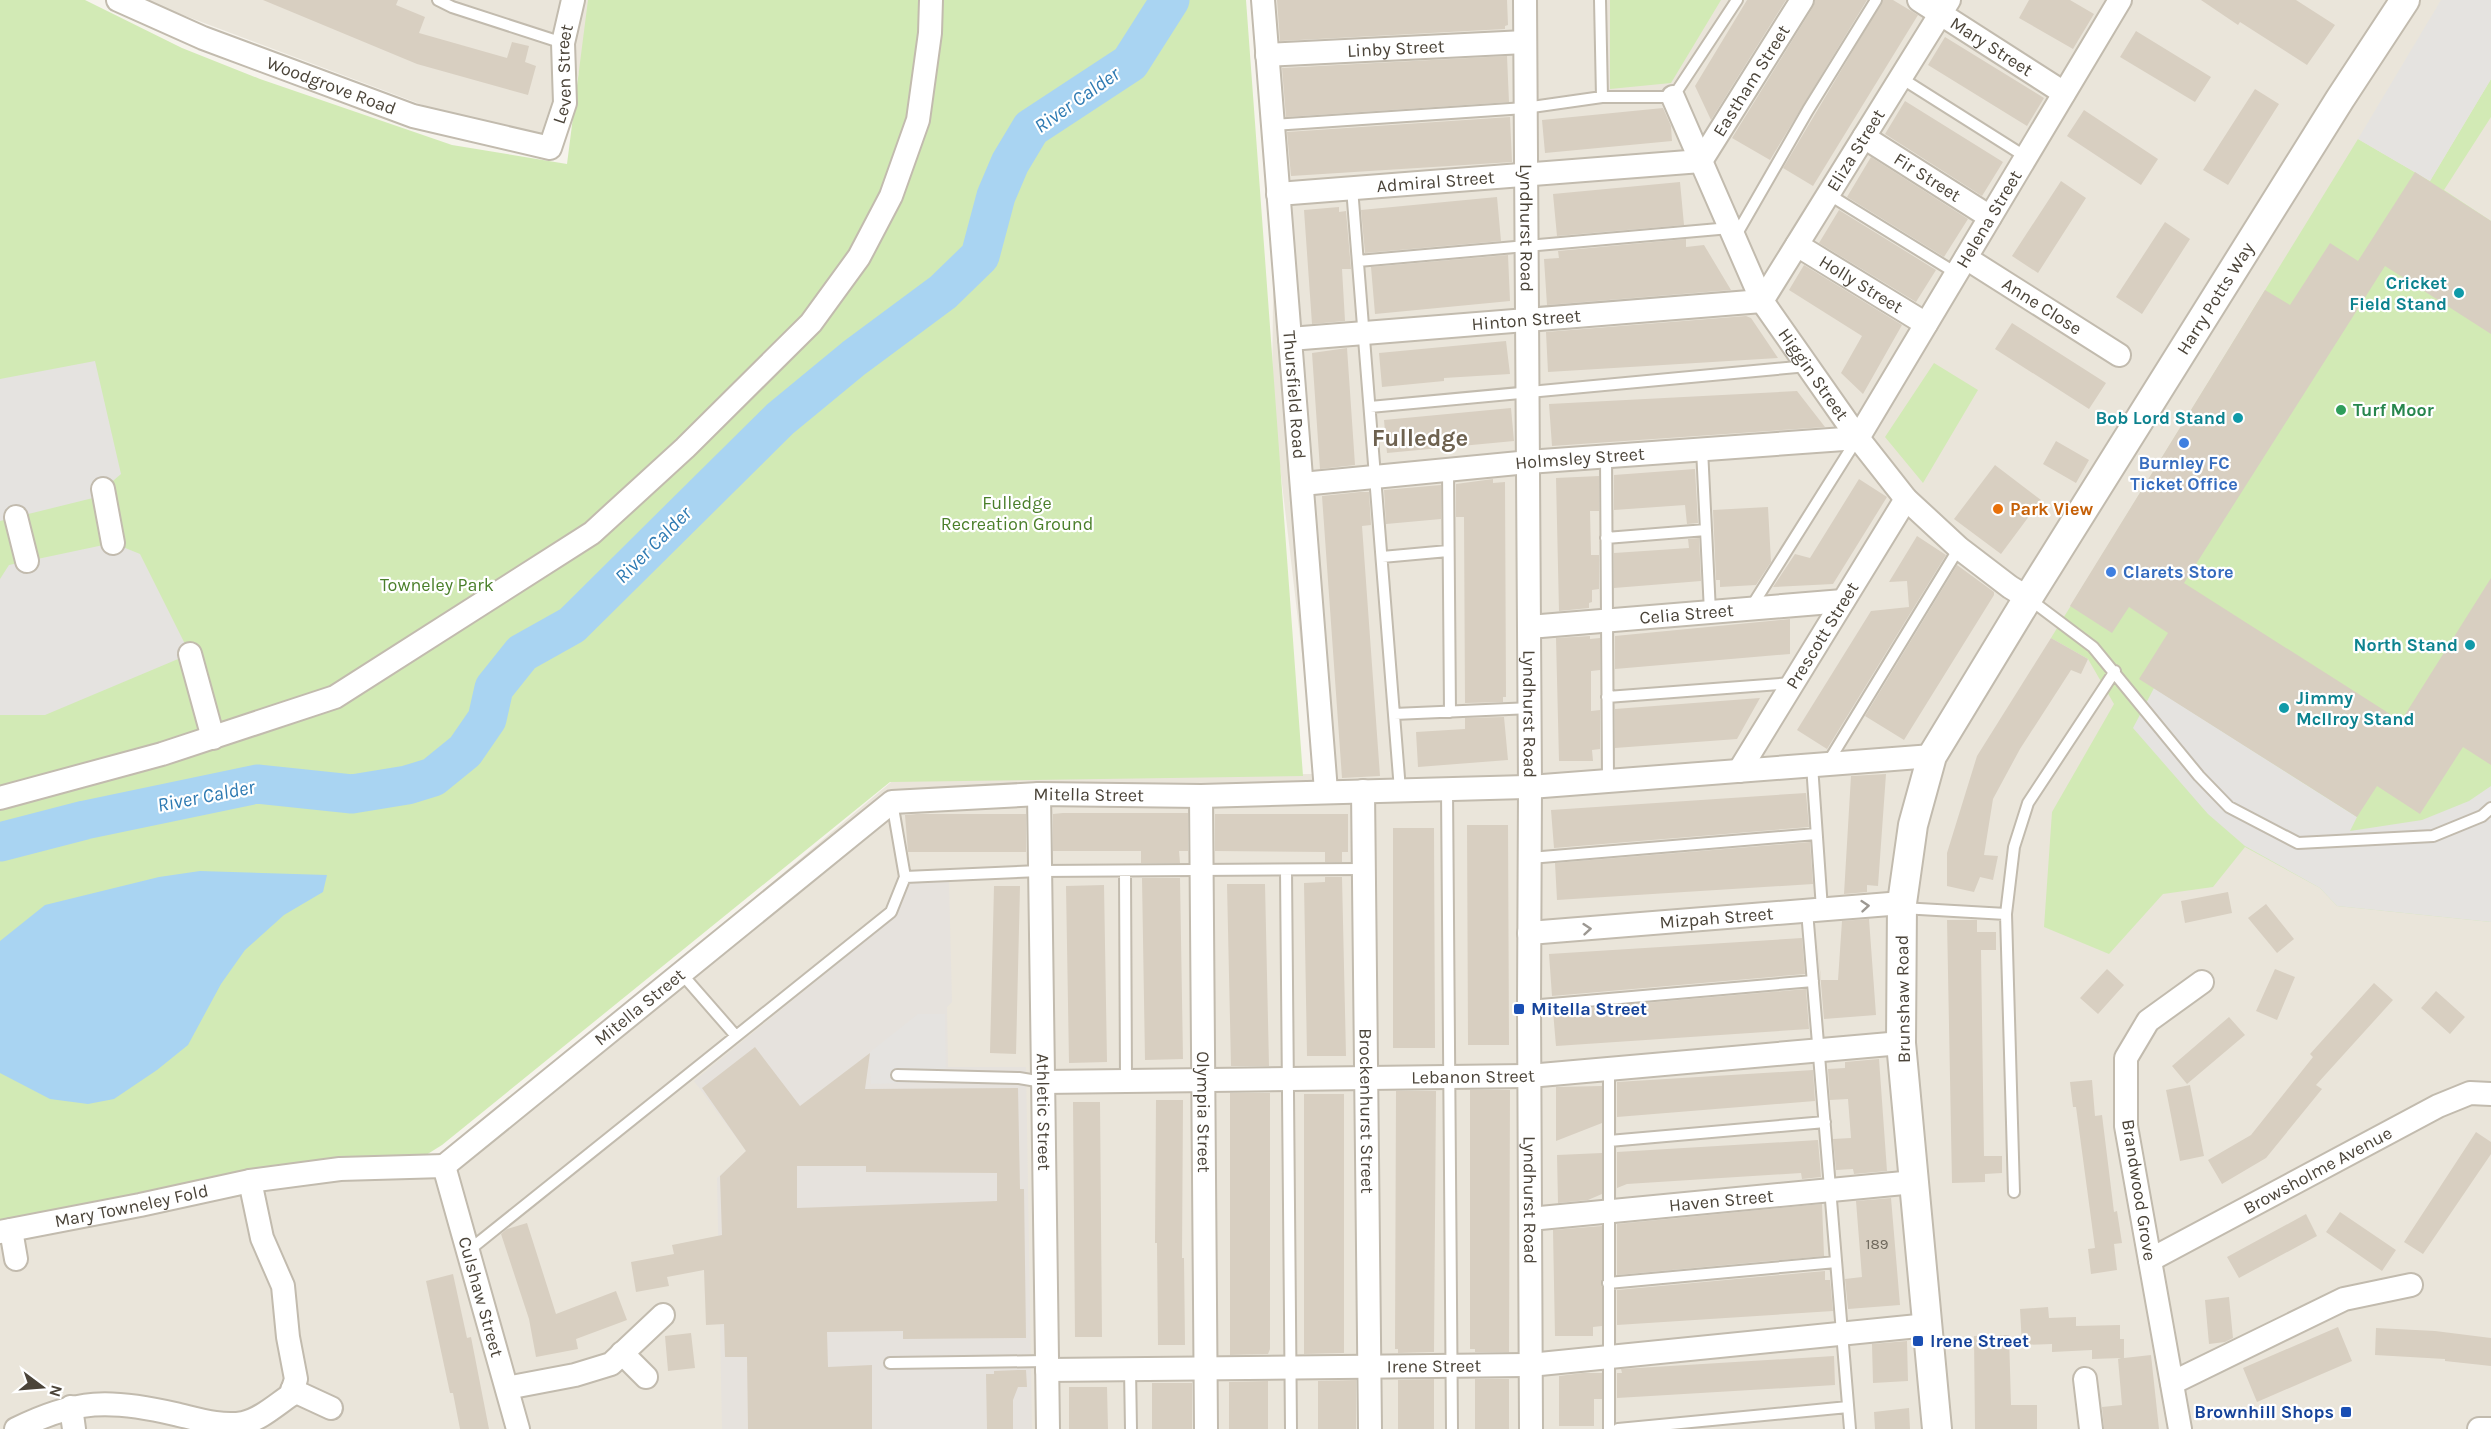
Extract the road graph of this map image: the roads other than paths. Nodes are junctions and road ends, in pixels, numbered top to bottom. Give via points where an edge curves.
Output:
1 (118, 0) edge
2 (438, 0) edge
3 (573, 0) edge
4 (931, 0) edge
5 (1263, 0) edge
6 (1525, 0) edge
7 (1600, 0) edge
8 (1737, 0) edge
9 (1802, 0) edge
10 (1876, 0) edge
11 (1918, 0) edge
12 (2120, 0) edge
13 (2404, 0) edge
14 (1945, 7) edge
15 (1525, 42) junction
16 (563, 43) junction
17 (1267, 55) junction
18 (1900, 78) junction
19 (2064, 93) junction
20 (1602, 97) junction
21 (1673, 97) junction
22 (1525, 108) junction
23 (1273, 125) junction
24 (1864, 137) junction
25 (550, 148) joint
26 (2026, 157) junction
27 (1701, 161) junction
28 (1526, 174) junction
29 (1352, 189) junction
30 (1278, 194) junction
31 (1828, 194) junction
32 (1990, 217) junction
33 (1732, 233) junction
34 (1797, 245) junction
35 (1527, 248) junction
36 (1358, 261) junction
37 (1961, 265) junction
38 (1762, 301) junction
39 (1527, 319) junction
40 (1926, 324) junction
41 (1364, 333) junction
42 (1290, 339) junction
43 (2119, 355) dead end
44 (1808, 366) junction
45 (1528, 392) junction
46 (1370, 407) junction
47 (1858, 438) junction
48 (1702, 449) junction
49 (1606, 456) junction
50 (1528, 462) junction
51 (1448, 470) junction
52 (1376, 477) junction
53 (1302, 484) junction
54 (103, 489) dead end
55 (1906, 499) junction
56 (16, 517) dead end
57 (1706, 530) junction
58 (1606, 538) junction
59 (113, 543) dead end
60 (1959, 548) junction
61 (1448, 551) junction
62 (1382, 557) junction
63 (27, 561) dead end
64 (2028, 598) junction
65 (1843, 601) junction
66 (1749, 609) junction
67 (1710, 612) junction
68 (1606, 621) junction
69 (1529, 627) junction
70 (190, 654) dead end
71 (2115, 671) junction
72 (1793, 683) junction
73 (1607, 697) junction
74 (1530, 708) junction
75 (1450, 712) junction
76 (1394, 714) junction
77 (213, 738) junction
78 (1932, 756) junction
79 (1819, 765) junction
80 (1739, 771) junction
81 (1608, 781) junction
82 (1530, 787) junction
83 (1447, 789) junction
84 (1400, 790) junction
85 (1326, 791) junction
86 (1363, 791) junction
87 (1039, 794) junction
88 (1201, 795) junction
89 (0, 798) edge
90 (892, 802) junction
91 (2491, 808) edge
92 (1816, 834) junction
93 (1530, 858) junction
94 (1364, 869) junction
95 (1286, 870) junction
96 (1040, 871) junction
97 (1125, 871) junction
98 (1202, 871) junction
99 (905, 877) junction
100 (1902, 905) junction
101 (1814, 910) junction
102 (2006, 914) junction
103 (1529, 933) junction
104 (681, 973) junction
105 (1813, 981) junction
106 (2202, 982) dead end
107 (1529, 1006) junction
108 (736, 1036) junction
109 (1901, 1043) junction
110 (1819, 1050) junction
111 (1609, 1069) junction
112 (897, 1075) dead end
113 (1529, 1076) junction
114 (1449, 1077) junction
115 (1366, 1078) junction
116 (1288, 1079) junction
117 (1203, 1080) junction
118 (1126, 1081) junction
119 (1043, 1082) junction
120 (2491, 1094) edge
121 (1824, 1122) junction
122 (1609, 1141) junction
123 (444, 1166) junction
124 (250, 1181) junction
125 (1914, 1182) junction
126 (1830, 1190) junction
127 (2014, 1192) dead end
128 (1608, 1211) junction
129 (1530, 1219) junction
130 (6, 1231) edge
131 (468, 1251) junction
132 (16, 1258) dead end
133 (2150, 1260) junction
134 (1836, 1262) junction
135 (1608, 1283) junction
136 (2411, 1285) dead end
137 (663, 1315) dead end
138 (1928, 1325) junction
139 (1841, 1334) junction
140 (622, 1353) junction
141 (1608, 1357) junction
142 (890, 1363) dead end
143 (1452, 1365) junction
144 (1530, 1365) junction
145 (1047, 1366) junction
146 (1369, 1366) junction
147 (1290, 1367) junction
148 (1206, 1368) junction
149 (1130, 1369) junction
150 (646, 1377) dead end
151 (2085, 1379) dead end
152 (2172, 1383) junction
153 (507, 1388) junction
154 (292, 1390) junction
155 (70, 1407) junction
156 (1848, 1407) junction
157 (331, 1408) dead end
158 (0, 1418) edge
159 (7, 1429) edge
160 (16, 1429) edge
161 (74, 1429) edge
162 (518, 1429) edge
163 (1048, 1429) edge
164 (1131, 1429) edge
165 (1206, 1429) edge
166 (1291, 1429) edge
167 (1370, 1429) edge
168 (1452, 1429) edge
169 (1531, 1429) edge
170 (1609, 1429) edge
171 (1618, 1429) edge
172 (1850, 1429) edge
173 (1937, 1429) edge
174 (2091, 1429) edge
175 (2180, 1429) edge
176 (2479, 1429) edge
177 (2491, 1429) edge

1 - 25 street, Woodgrove Road via 203,38 413,116
2 - 16 lane
3 - 16 street, Leven Street
4 - 77 street via 918,120 891,196 859,257 811,323 685,448 591,533 335,697
5 - 17 street, Thursfield Road
6 - 15 street, Lyndhurst Road
7 - 20 lane
8 - 21 lane
9 - 27 street, Eastham Street
10 - 33 lane
11 - 14 street, Mary Street
12 - 19 street, Helena Street
13 - 64 street, Harry Potts Way
14 - 18 street, Eliza Street
14 - 19 street, Mary Street
15 - 17 street, Linby Street
15 - 22 street, Lyndhurst Road
16 - 25 street, Leven Street via 565,103
17 - 23 street, Thursfield Road
18 - 24 street, Eliza Street
18 - 26 lane
19 - 26 street, Helena Street
20 - 21 lane
20 - 22 lane
21 - 27 street, Higgin Street
22 - 23 lane
22 - 28 street, Lyndhurst Road
23 - 30 street, Thursfield Road
24 - 31 street, Eliza Street
24 - 32 street, Fir Street
26 - 32 street, Helena Street
27 - 28 street, Admiral Street
27 - 33 street, Higgin Street
28 - 29 street, Admiral Street
28 - 35 street, Lyndhurst Road
29 - 30 street, Admiral Street
29 - 36 lane
30 - 42 street, Thursfield Road
31 - 34 street, Eliza Street
31 - 37 lane
32 - 37 street, Helena Street
33 - 35 lane
33 - 38 street, Higgin Street
34 - 38 street, Eliza Street
34 - 40 street, Holly Street
35 - 36 lane
35 - 39 street, Lyndhurst Road
36 - 41 lane
37 - 40 street, Helena Street
37 - 43 street, Anne Close
38 - 39 street, Hinton Street
38 - 44 street, Higgin Street
39 - 41 street, Hinton Street
39 - 45 street, Lyndhurst Road
40 - 47 street, Helena Street
41 - 42 street, Hinton Street
41 - 46 lane
42 - 53 street, Thursfield Road
44 - 45 lane
44 - 47 street, Higgin Street
45 - 46 lane
45 - 50 street, Lyndhurst Road
46 - 52 lane
47 - 48 street, Holmsley Street
47 - 55 street, Higgin Street
47 - 66 lane
48 - 49 street, Holmsley Street
48 - 57 lane
49 - 50 street, Holmsley Street
49 - 58 lane
50 - 51 street, Holmsley Street
50 - 69 street, Lyndhurst Road
51 - 52 street, Holmsley Street
51 - 61 lane
52 - 53 street, Holmsley Street
52 - 62 lane
53 - 85 street, Thursfield Road
54 - 59 street
55 - 60 street, Higgin Street
55 - 65 street, Prescott Street
56 - 63 street
57 - 58 lane
57 - 67 lane
58 - 68 lane
60 - 64 street, Higgin Street
60 - 79 lane
61 - 62 lane
61 - 75 lane
62 - 76 lane
64 - 71 lane via 2093,647
64 - 78 street, Brunshaw Road
65 - 66 street, Celia Street
65 - 72 street, Prescott Street
66 - 67 street, Celia Street
67 - 68 street, Celia Street
68 - 69 street, Celia Street
68 - 73 lane
69 - 74 street, Lyndhurst Road
70 - 77 street
71 - 91 lane via 2199,776 2229,807 2298,843 2433,836 2482,816
71 - 102 lane via 2028,803 2014,847
72 - 73 lane
72 - 80 street, Prescott Street
73 - 81 lane
74 - 75 lane
74 - 82 street, Lyndhurst Road
75 - 76 lane
76 - 84 lane
77 - 89 street
78 - 79 street, Mitella Street
78 - 100 street, Brunshaw Road via 1913,825
79 - 80 street, Mitella Street
79 - 92 lane
80 - 81 street, Mitella Street
81 - 82 street, Mitella Street
82 - 83 street, Mitella Street
82 - 93 street, Lyndhurst Road
83 - 84 street, Mitella Street
83 - 114 lane
84 - 86 street, Mitella Street
85 - 86 street, Mitella Street
85 - 88 street, Mitella Street
86 - 94 street, Brockenhurst Street
87 - 88 street, Mitella Street
87 - 90 street, Mitella Street
87 - 96 street, Athletic Street
88 - 98 street, Olympia Street
90 - 99 lane
90 - 104 street, Mitella Street
92 - 93 lane
92 - 101 lane
93 - 103 street, Lyndhurst Road
94 - 95 lane
94 - 115 street, Brockenhurst Street
95 - 98 lane
95 - 116 lane
96 - 97 lane
96 - 99 lane
96 - 119 street, Athletic Street
97 - 98 lane
97 - 118 lane
98 - 117 street, Olympia Street
99 - 108 lane via 891,912
101 -> 100 street, Mizpah Street
100 - 102 lane
100 - 109 street, Brunshaw Road
103 -> 101 street, Mizpah Street
101 - 105 lane
102 - 127 lane
103 - 107 street, Lyndhurst Road
104 - 108 lane
104 - 123 street, Mitella Street
105 - 107 lane
105 - 110 lane
106 - 133 street, Brandwood Grove via 2148,1021 2127,1058 2126,1126
107 - 113 street, Lyndhurst Road
108 - 131 lane
109 - 110 street, Lebanon Street
109 - 125 street, Brunshaw Road
110 - 111 street, Lebanon Street
110 - 121 lane
111 - 113 street, Lebanon Street
111 - 122 lane
112 - 119 lane
113 - 114 street, Lebanon Street
113 - 129 street, Lyndhurst Road
114 - 115 street, Lebanon Street
114 - 143 lane
115 - 116 street, Lebanon Street
115 - 146 street, Brockenhurst Street
116 - 117 street, Lebanon Street
116 - 147 lane
117 - 118 street, Lebanon Street
117 - 148 street, Olympia Street
118 - 119 street, Lebanon Street
119 - 145 street, Athletic Street
120 - 133 street, Browsholme Avenue via 2470,1093 2438,1106
121 - 122 lane
121 - 126 lane
122 - 128 lane
123 - 124 street, Mary Towneley Fold via 340,1169
123 - 131 street, Culshaw Street
124 - 130 street, Mary Towneley Fold
124 - 154 street via 261,1238 283,1286 296,1379
125 - 126 street, Haven Street
125 - 138 street, Brunshaw Road
126 - 128 street, Haven Street
126 - 134 lane
128 - 129 street, Haven Street
128 - 135 lane
129 - 144 street, Lyndhurst Road
130 - 132 street, Mary Towneley Fold
131 - 153 street, Culshaw Street
133 - 152 street, Brandwood Grove
134 - 135 lane
134 - 139 lane
135 - 141 lane
136 - 152 street via 2344,1299
137 - 140 street
138 - 139 street, Irene Street
138 - 173 street, Brunshaw Road
139 - 141 street, Irene Street
139 - 156 lane
140 - 150 street
140 - 153 street via 611,1364 575,1375
141 - 144 street, Irene Street
141 - 170 lane
142 - 145 lane
143 - 144 street, Irene Street
143 - 146 street, Irene Street
143 - 168 lane
144 - 169 street, Lyndhurst Road
145 - 149 street, Irene Street
145 - 163 street, Athletic Street
146 - 147 street, Irene Street
146 - 167 street, Brockenhurst Street
147 - 148 street, Irene Street
147 - 166 lane
148 - 149 street, Irene Street
148 - 165 street, Olympia Street
149 - 164 lane
151 - 174 street
152 - 175 street, Brandwood Grove
153 - 162 street, Culshaw Street
154 - 155 street via 291,1395 244,1423 211,1423 142,1406 98,1403
154 - 157 street
155 - 160 street
155 - 161 street
156 - 171 lane
156 - 172 lane
158 - 159 street
176 - 177 street

